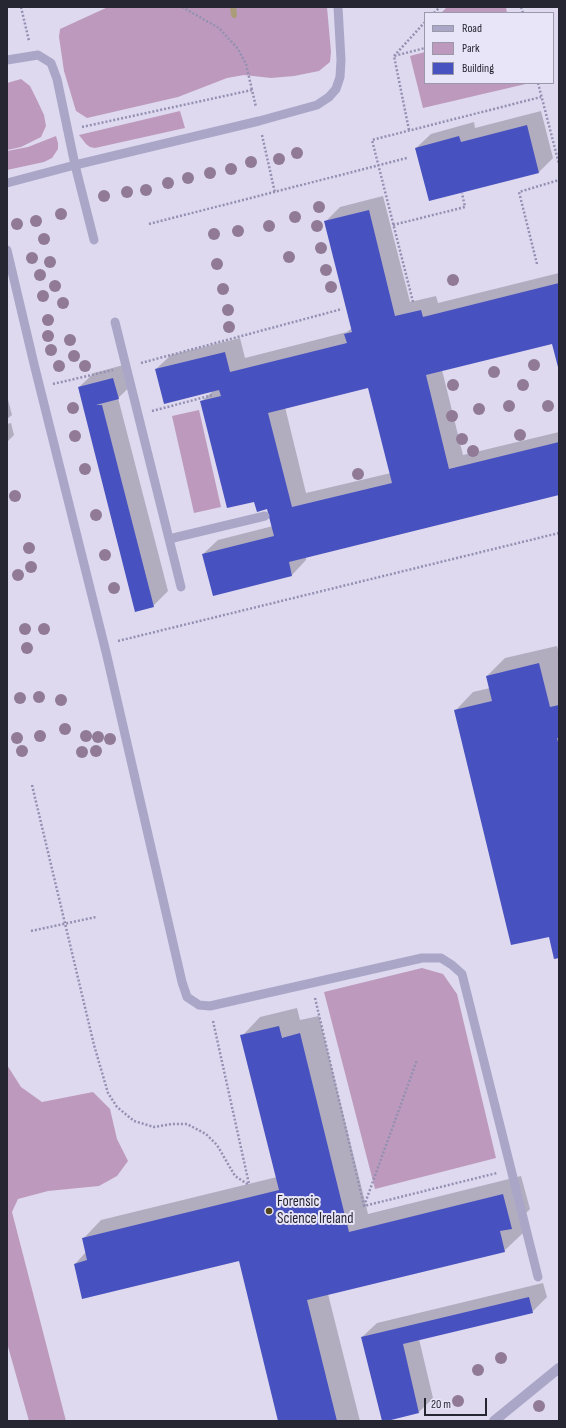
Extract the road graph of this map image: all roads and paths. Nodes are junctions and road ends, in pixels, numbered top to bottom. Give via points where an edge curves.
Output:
1 (21, 7) edge
2 (182, 7) edge
3 (338, 7) edge
4 (424, 23) edge
5 (424, 48) edge
6 (33, 55) junction
7 (394, 56) junction
8 (7, 60) edge
9 (538, 84) edge
10 (252, 90) dead end
11 (541, 97) junction
12 (409, 130) junction
13 (407, 158) dead end
14 (559, 164) edge
15 (75, 165) junction
16 (378, 166) junction
17 (559, 180) edge
18 (7, 182) edge
19 (462, 193) dead end
20 (149, 224) dead end
21 (394, 225) junction
22 (94, 240) dead end
23 (7, 250) edge
24 (537, 264) dead end
25 (413, 302) dead end
26 (342, 309) dead end
27 (116, 322) dead end
28 (127, 366) junction
29 (39, 387) junction
30 (213, 395) dead end
31 (138, 414) junction
32 (265, 516) dead end
33 (559, 533) edge
34 (169, 539) junction
35 (181, 587) dead end
36 (104, 645) junction
37 (32, 785) dead end
38 (96, 916) dead end
39 (65, 924) junction
40 (32, 931) dead end
41 (311, 983) junction
42 (210, 1006) junction
43 (417, 1060) dead end
44 (511, 1170) junction
45 (364, 1206) junction
46 (538, 1277) dead end
47 (559, 1368) edge
48 (494, 1421) edge

1 - 6 path
2 - 10 path via 219,28 238,49 246,64
3 - 15 lane via 340,77 336,89 317,105
4 - 7 path
5 - 7 path
6 - 8 lane
6 - 15 lane via 38,55 50,63 57,79
7 - 12 path
9 - 11 path
11 - 12 path
11 - 14 path
12 - 16 path via 372,140
13 - 16 path
15 - 18 lane
15 - 22 lane
16 - 20 path
16 - 21 path
17 - 24 path via 519,192
19 - 21 path via 465,207
21 - 25 path
23 - 29 lane
26 - 28 path
27 - 28 lane
28 - 29 path
28 - 31 lane
29 - 36 lane
30 - 31 path
31 - 34 lane
32 - 34 lane
33 - 36 path
34 - 35 lane
36 - 42 lane via 182,982 187,997 199,1005
37 - 39 path
38 - 39 path
39 - 40 path
39 - 42 path via 108,1093 117,1108 140,1123 154,1127 187,1124 206,1134 217,1145 235,1176 249,1185
41 - 42 lane
41 - 44 lane via 422,958 441,958 462,974
41 - 45 path
43 - 45 path
44 - 45 path
44 - 46 lane
47 - 48 street

